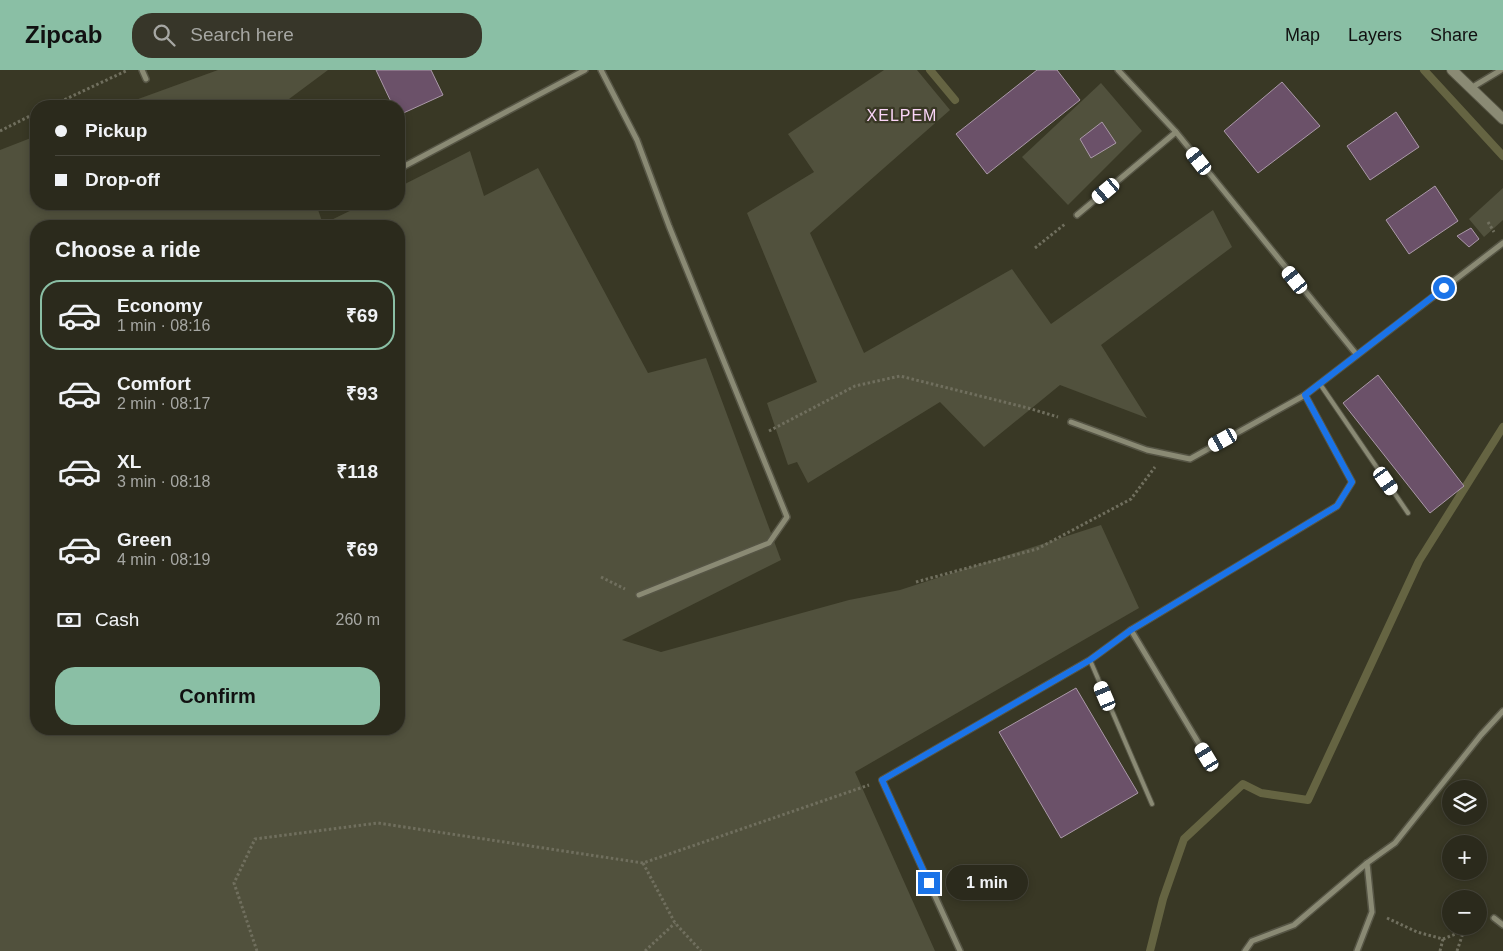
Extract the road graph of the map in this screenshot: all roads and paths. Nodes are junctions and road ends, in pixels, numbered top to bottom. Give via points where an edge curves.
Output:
1 (128, 70) edge
2 (142, 70) edge
3 (586, 70) edge
4 (601, 70) edge
5 (1118, 70) edge
6 (1452, 70) edge
7 (1501, 70) edge
8 (146, 79) dead end
9 (1471, 88) junction
10 (64, 100) edge
11 (30, 116) edge
12 (1503, 119) edge
13 (0, 130) edge
14 (1176, 132) junction
15 (405, 165) edge
16 (1077, 214) joint
17 (1503, 243) edge
18 (1035, 248) dead end
19 (1357, 355) junction
20 (1320, 384) junction
21 (1305, 395) junction
22 (1072, 422) joint
23 (755, 438) junction
24 (1165, 454) junction
25 (1408, 513) dead end
26 (601, 578) dead end
27 (916, 582) dead end
28 (639, 596) joint
29 (1131, 630) junction
30 (1090, 660) junction
31 (1503, 710) edge
32 (1207, 757) dead end
33 (882, 780) junction
34 (1152, 804) dead end
35 (644, 863) junction
36 (1367, 863) junction
37 (1372, 912) junction
38 (1494, 918) dead end
39 (675, 923) junction
40 (1503, 925) edge
41 (1454, 935) edge
42 (1462, 935) edge
43 (1443, 939) junction
44 (257, 951) edge
45 (645, 951) edge
46 (701, 951) edge
47 (960, 951) edge
48 (1245, 951) edge
49 (1357, 951) edge
50 (1440, 951) edge
51 (1456, 951) edge

1 - 10 path
2 - 8 street
3 - 15 street
4 - 23 street via 637,140
5 - 14 street
6 - 9 main road
7 - 9 street
9 - 12 main road
11 - 13 path
14 - 16 street
14 - 19 street
16 - 18 path
17 - 19 street
19 - 20 street
20 - 21 street
20 - 25 lane
21 - 24 street via 1190,459
21 - 29 street via 1352,482 1337,506
22 - 23 path via 900,376 855,386
22 - 24 street
23 - 28 street via 787,517 769,543
24 - 27 path via 1131,499 1038,549
26 - 28 path
29 - 30 street
29 - 32 street
30 - 33 street
30 - 34 lane
31 - 36 street via 1395,843
33 - 35 path
33 - 47 street
35 - 39 path
35 - 44 path via 378,823 255,839 234,883
36 - 37 street
36 - 48 street via 1294,925 1252,941
37 - 43 path via 1417,932
37 - 49 street
38 - 40 street
39 - 45 path
39 - 46 path
41 - 43 path
42 - 51 path
43 - 50 path

